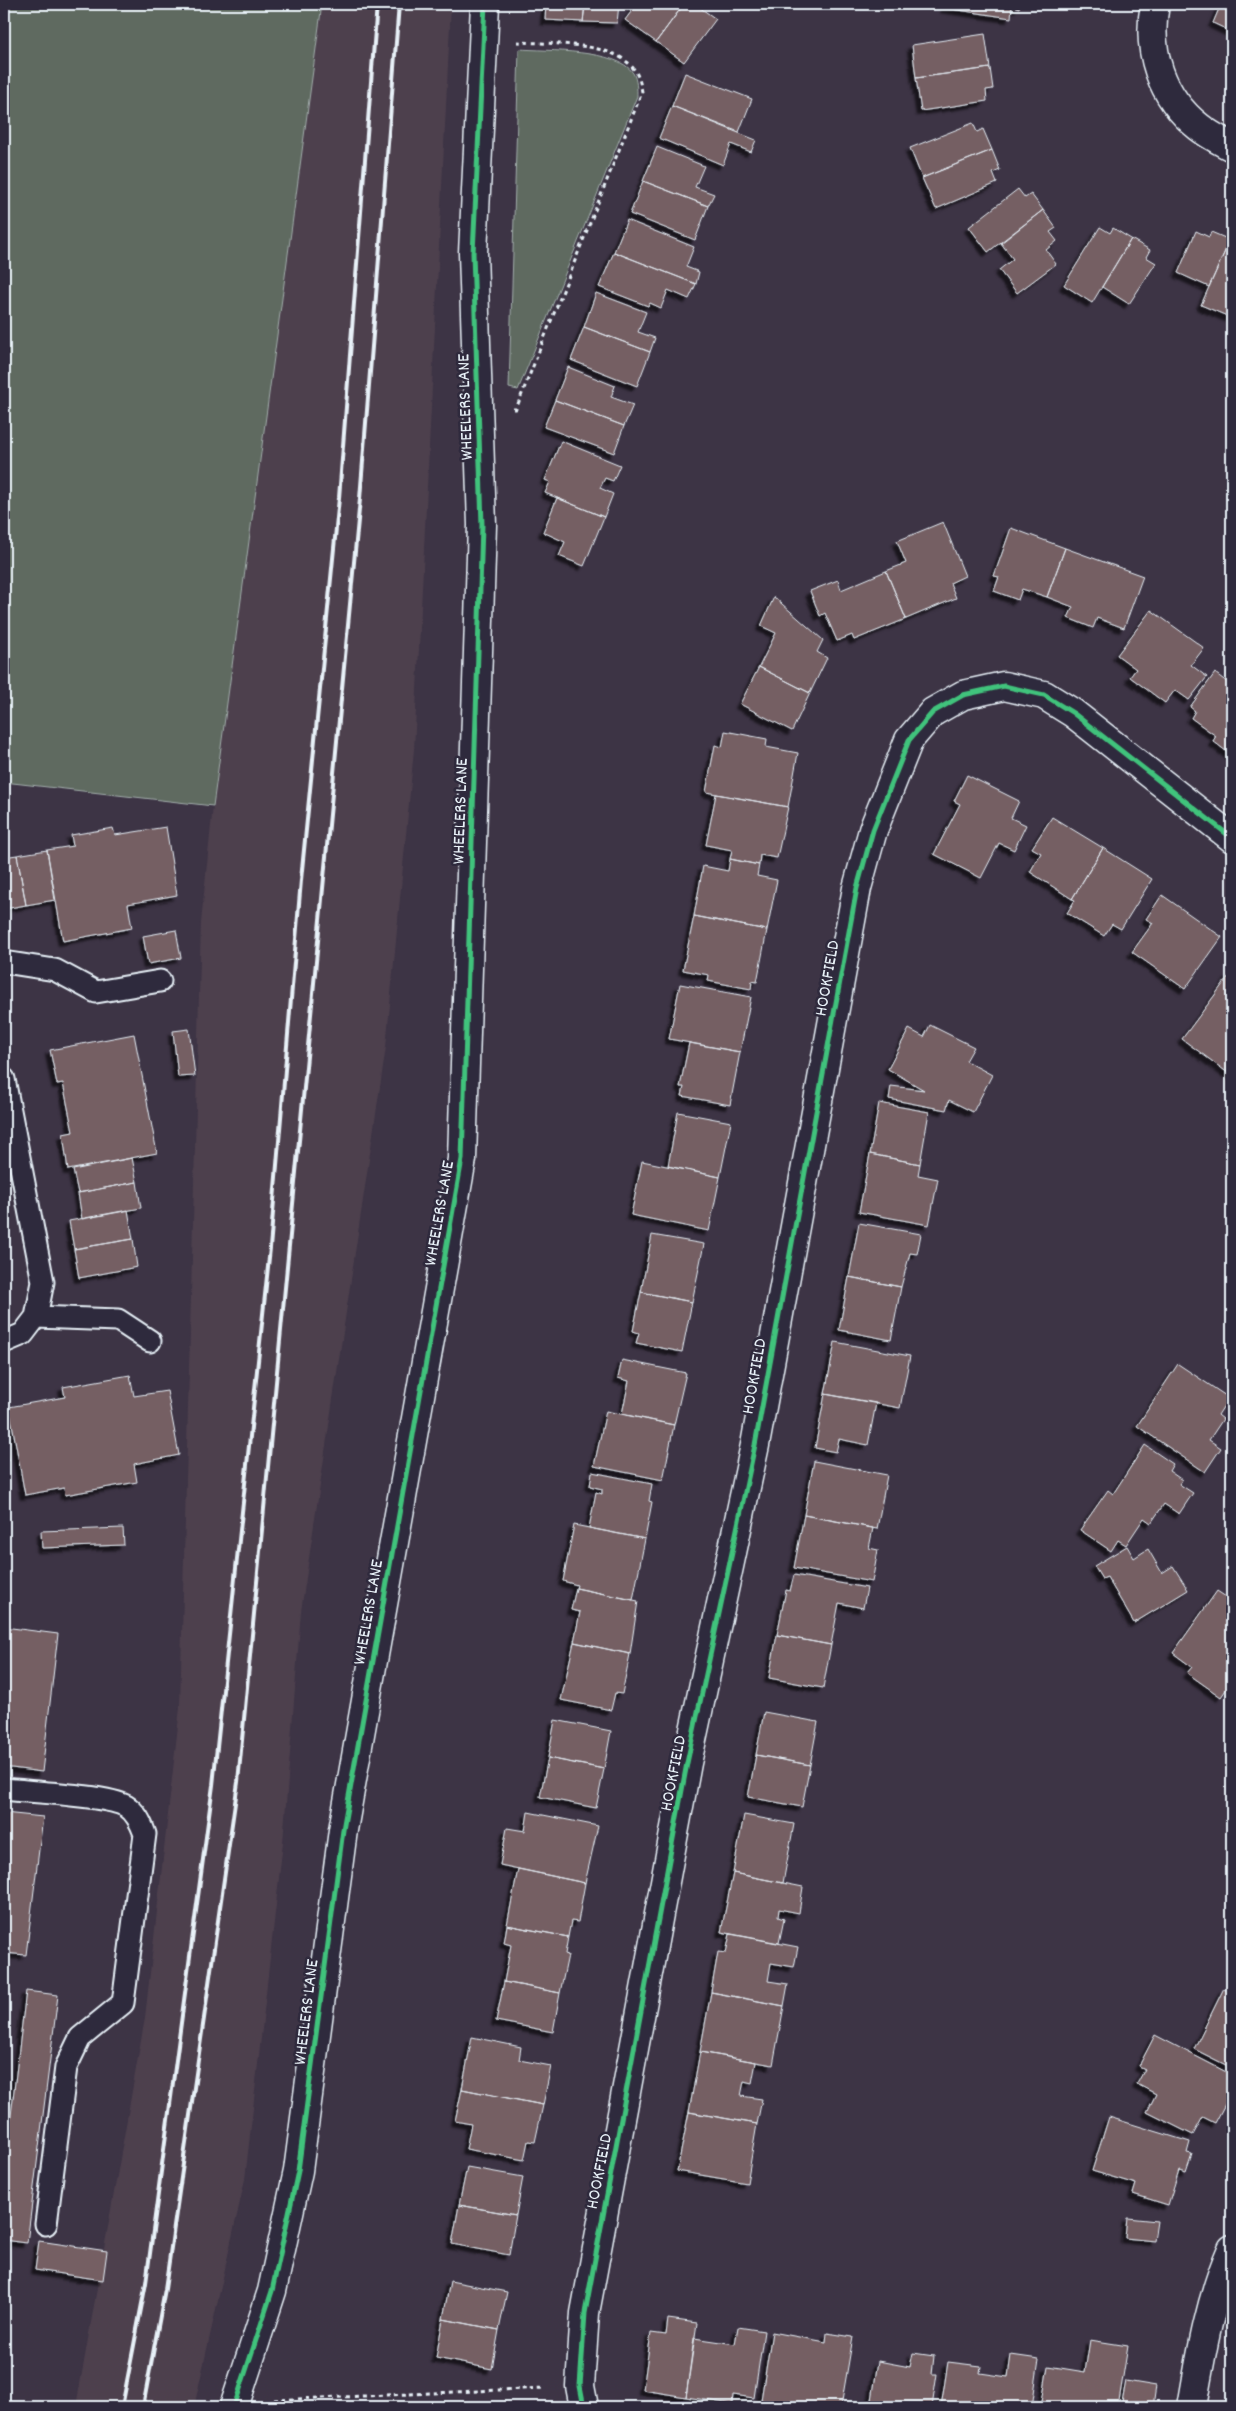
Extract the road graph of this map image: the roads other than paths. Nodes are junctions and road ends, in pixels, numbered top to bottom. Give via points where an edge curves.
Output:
1 (485, 4) edge
2 (1156, 4) edge
3 (1232, 147) edge
4 (1232, 838) edge
5 (4, 962) edge
6 (160, 980) dead end
7 (4, 1079) edge
8 (36, 1317) junction
9 (150, 1341) dead end
10 (4, 1342) edge
11 (4, 1789) edge
12 (46, 2224) dead end
13 (1232, 2249) edge
14 (582, 2397) edge
15 (235, 2404) edge
16 (1192, 2407) edge

1 - 15 street, WHEELERS LANE via 473,253 482,525 462,1159 342,1830 298,2171 272,2291
2 - 3 street via 1152,20 1155,63 1171,98 1199,127
4 - 14 street, HOOKFIELD via 1073,713 1044,695 1004,686 963,695 933,712 909,740 873,830 857,888 755,1445 687,1763 585,2312
5 - 6 lane via 56,970 96,992
7 - 8 lane via 43,1282
8 - 9 lane via 118,1320
8 - 10 lane via 23,1334
11 - 12 lane via 126,1806 140,1819 145,1834 123,2003 80,2038 66,2066
13 - 16 street via 1204,2334

